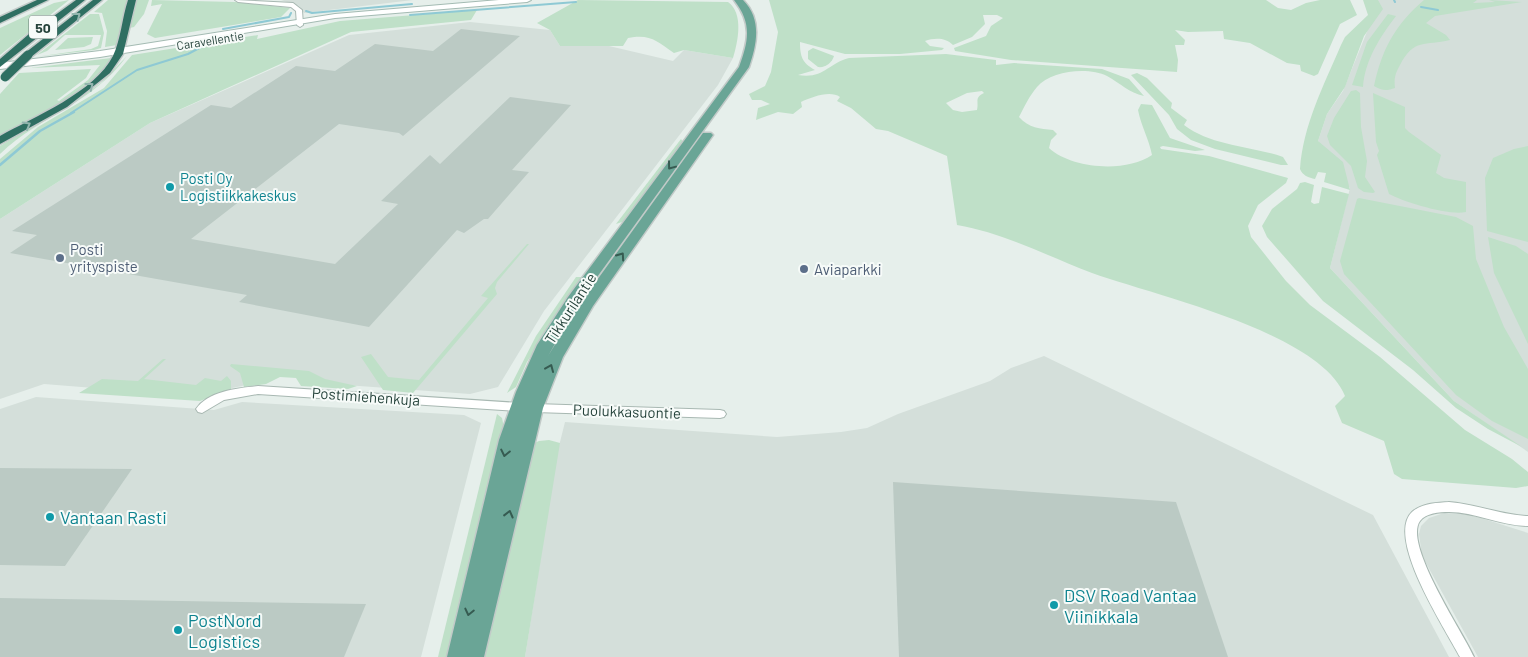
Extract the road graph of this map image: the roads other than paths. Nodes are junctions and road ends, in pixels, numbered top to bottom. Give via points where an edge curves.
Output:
1 (44, 0) edge
2 (81, 0) edge
3 (98, 0) edge
4 (132, 0) edge
5 (238, 0) edge
6 (527, 0) edge
7 (738, 0) edge
8 (748, 0) edge
9 (0, 20) edge
10 (301, 23) junction
11 (120, 53) junction
12 (2, 69) edge
13 (0, 141) edge
14 (527, 407) junction
15 (202, 409) dead end
16 (720, 414) dead end
17 (1528, 521) edge
18 (458, 657) edge
19 (474, 657) edge
20 (1468, 657) edge

1 - 9 highway
2 - 12 highway, 50
12 -> 3 highway, 50, bridge via 28,55
4 - 11 highway
5 - 10 street via 293,5 299,10
6 - 10 main road, Caravellentie
7 -> 14 main road, Tikkurilantie via 746,8 752,29 744,67 573,300 546,345
14 -> 8 main road, Tikkurilantie via 569,331 713,127 751,67 756,56 758,29
10 - 11 main road, Caravellentie
11 - 12 main road, Caravellentie
13 -> 11 highway via 86,89 107,72
14 - 15 street, Postimiehenkuja via 258,390 224,396
14 - 16 street, Puolukkasuontie
14 -> 18 main road, Tikkurilantie via 508,440
19 -> 14 main road, Tikkurilantie
17 - 20 street via 1494,518 1450,507 1420,513 1412,522 1409,536 1413,556

